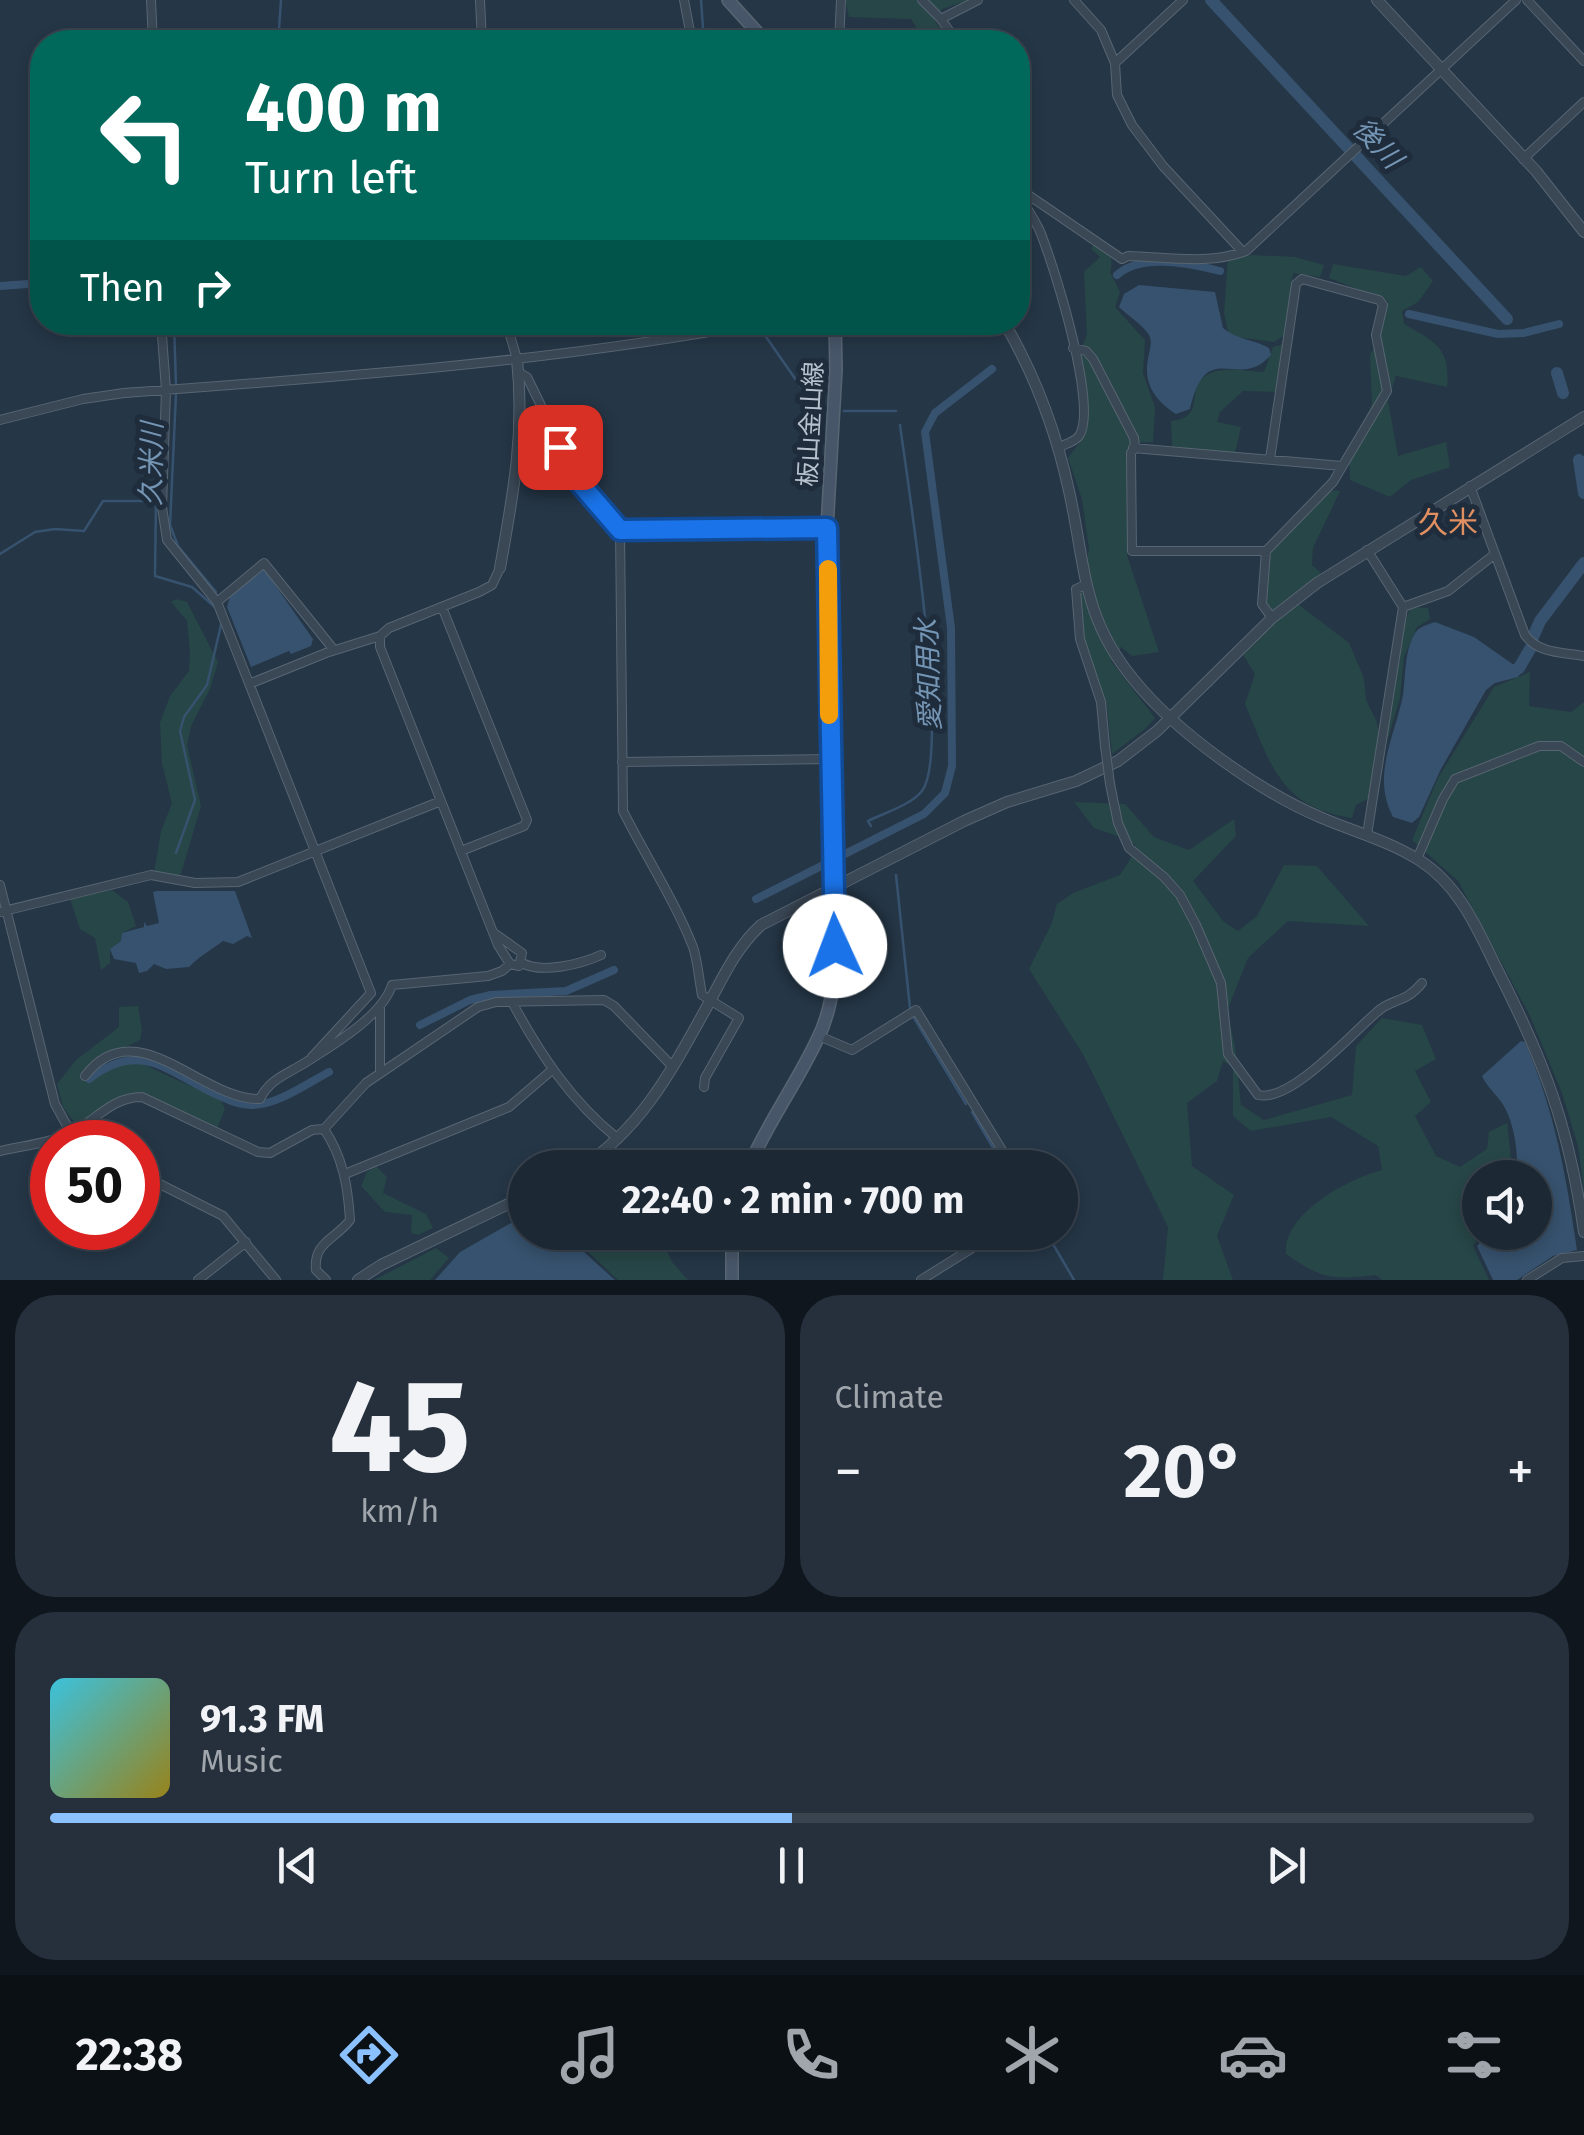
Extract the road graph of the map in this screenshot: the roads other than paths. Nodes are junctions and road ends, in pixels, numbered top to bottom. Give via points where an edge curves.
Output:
1 (151, 0) edge
2 (480, 0) edge
3 (684, 0) edge
4 (728, 0) edge
5 (841, 0) edge
6 (922, 0) edge
7 (978, 0) edge
8 (1074, 0) edge
9 (1183, 0) edge
10 (1377, 0) edge
11 (1516, 0) edge
12 (1527, 0) edge
13 (941, 19) junction
14 (153, 30) edge
15 (481, 30) edge
16 (690, 30) edge
17 (755, 30) edge
18 (840, 30) edge
19 (949, 30) edge
20 (1115, 62) junction
21 (1584, 62) edge
22 (1441, 70) junction
23 (1584, 102) edge
24 (1523, 159) junction
25 (1030, 196) edge
26 (1030, 214) edge
27 (1584, 232) edge
28 (1242, 252) junction
29 (163, 335) edge
30 (510, 335) edge
31 (692, 335) edge
32 (835, 335) edge
33 (1010, 335) edge
34 (1074, 348) junction
35 (517, 359) junction
36 (518, 372) junction
37 (167, 390) junction
38 (1584, 417) edge
39 (0, 420) edge
40 (1058, 447) junction
41 (1132, 448) junction
42 (1270, 459) junction
43 (1342, 466) junction
44 (1470, 486) junction
45 (827, 528) junction
46 (620, 530) junction
47 (1367, 550) junction
48 (1266, 551) junction
49 (1495, 554) junction
50 (500, 568) joint
51 (1084, 585) junction
52 (217, 602) junction
53 (1404, 606) junction
54 (442, 607) junction
55 (1272, 618) junction
56 (380, 636) junction
57 (334, 650) junction
58 (1584, 656) edge
59 (248, 684) junction
60 (1170, 716) junction
61 (830, 759) junction
62 (622, 762) junction
63 (1584, 762) edge
64 (441, 800) junction
65 (1367, 834) junction
66 (316, 851) junction
67 (461, 851) junction
68 (1417, 859) junction
69 (0, 885) edge
70 (833, 887) junction
71 (3, 911) edge
72 (494, 933) junction
73 (601, 955) dead end
74 (522, 963) junction
75 (510, 964) junction
76 (1422, 984) dead end
77 (710, 1000) junction
78 (512, 1002) junction
79 (380, 1008) junction
80 (819, 1036) junction
81 (312, 1057) junction
82 (673, 1067) junction
83 (552, 1070) junction
84 (380, 1073) junction
85 (85, 1076) dead end
86 (704, 1087) dead end
87 (65, 1120) edge
88 (89, 1120) edge
89 (324, 1129) junction
90 (618, 1138) junction
91 (30, 1143) edge
92 (603, 1150) edge
93 (756, 1150) edge
94 (1002, 1150) edge
95 (0, 1151) edge
96 (345, 1174) junction
97 (160, 1184) edge
98 (508, 1204) edge
99 (1584, 1232) edge
100 (246, 1242) junction
101 (732, 1250) edge
102 (969, 1250) edge
103 (1584, 1256) edge
104 (198, 1280) edge
105 (276, 1280) edge
106 (326, 1280) edge
107 (358, 1280) edge
108 (732, 1280) edge
109 (921, 1280) edge
110 (1526, 1280) edge

1 - 14 street
2 - 15 street
3 - 16 street
4 - 17 main road
5 - 18 street
6 - 13 street
7 - 13 street
8 - 20 street via 1098,22
9 - 20 street
10 - 22 street
11 - 22 street
12 - 21 street
13 - 19 street
20 - 28 street via 1116,94 1139,135
22 - 24 street
22 - 28 street
23 - 24 street
24 - 27 street
25 - 28 street via 1122,259 1208,260
26 - 34 street via 1054,270
29 - 37 street
30 - 35 street
31 - 35 street
32 - 45 main road, 板山金山線
33 - 40 street
34 - 40 street via 1083,424 1077,439
34 - 41 street via 1093,358 1132,430
35 - 36 street
35 - 37 street
36 - 46 street via 527,376 578,481
36 - 50 street via 520,447
37 - 39 street via 83,399
37 - 52 street via 164,532
38 - 44 street
40 - 51 street
41 - 42 street
41 - 48 street via 1132,551
42 - 43 street
42 - 43 street via 1296,284 1302,280 1383,305 1376,335 1387,391
43 - 48 street
44 - 47 street
44 - 49 street
45 - 46 street
45 - 61 main road, 板山金山線
46 - 62 street
47 - 53 street
47 - 55 street
48 - 55 street via 1262,604
49 - 53 street via 1448,591
49 - 58 street via 1534,646
50 - 54 street via 488,588
51 - 60 street via 1121,662
51 - 76 street, bridge via 1076,589 1080,639 1102,702 1118,823 1129,848 1164,878 1196,924 1221,983 1228,1054 1258,1095 1273,1095 1326,1064 1379,1009 1408,998
52 - 57 street via 264,563
52 - 59 street
53 - 65 street
54 - 56 street
54 - 67 street via 527,820
55 - 60 street
56 - 57 street
56 - 64 street
57 - 59 street
59 - 66 street
60 - 65 street via 1283,799
60 - 70 street via 1101,771 993,808
61 - 62 street
61 - 70 main road, 板山金山線
62 - 77 street via 623,811 669,893 694,950 702,995
63 - 68 street via 1552,744 1465,773 1448,788
64 - 66 street
64 - 67 street
65 - 68 street
66 - 71 street via 238,882 152,875
66 - 81 street via 371,993
67 - 72 street
68 - 99 street via 1467,910 1536,1049 1568,1139
69 - 71 street
70 - 77 street via 761,925
70 - 80 main road, 板山金山線 via 836,970
71 - 87 street
72 - 74 street via 521,950
72 - 75 street
73 - 74 street via 584,963
74 - 75 street
75 - 79 street via 488,976 392,985
77 - 82 street
77 - 86 street via 739,1018
78 - 82 street via 604,1000
78 - 83 street
78 - 84 street via 472,1010
79 - 81 street
79 - 84 street
80 - 93 main road, 板山金山線
80 - 94 street via 852,1050 916,1010
81 - 85 street via 267,1085 260,1099 234,1096 130,1049
82 - 90 street
83 - 90 street
83 - 96 street via 509,1106
84 - 89 street
88 - 89 street via 110,1105 142,1097 264,1154
89 - 96 street
90 - 92 street
91 - 95 street
96 - 106 street via 350,1220 316,1257 316,1270
97 - 100 street via 224,1216
98 - 107 street
100 - 104 street
100 - 105 street
101 - 108 main road
102 - 109 street
103 - 110 street via 1562,1258

